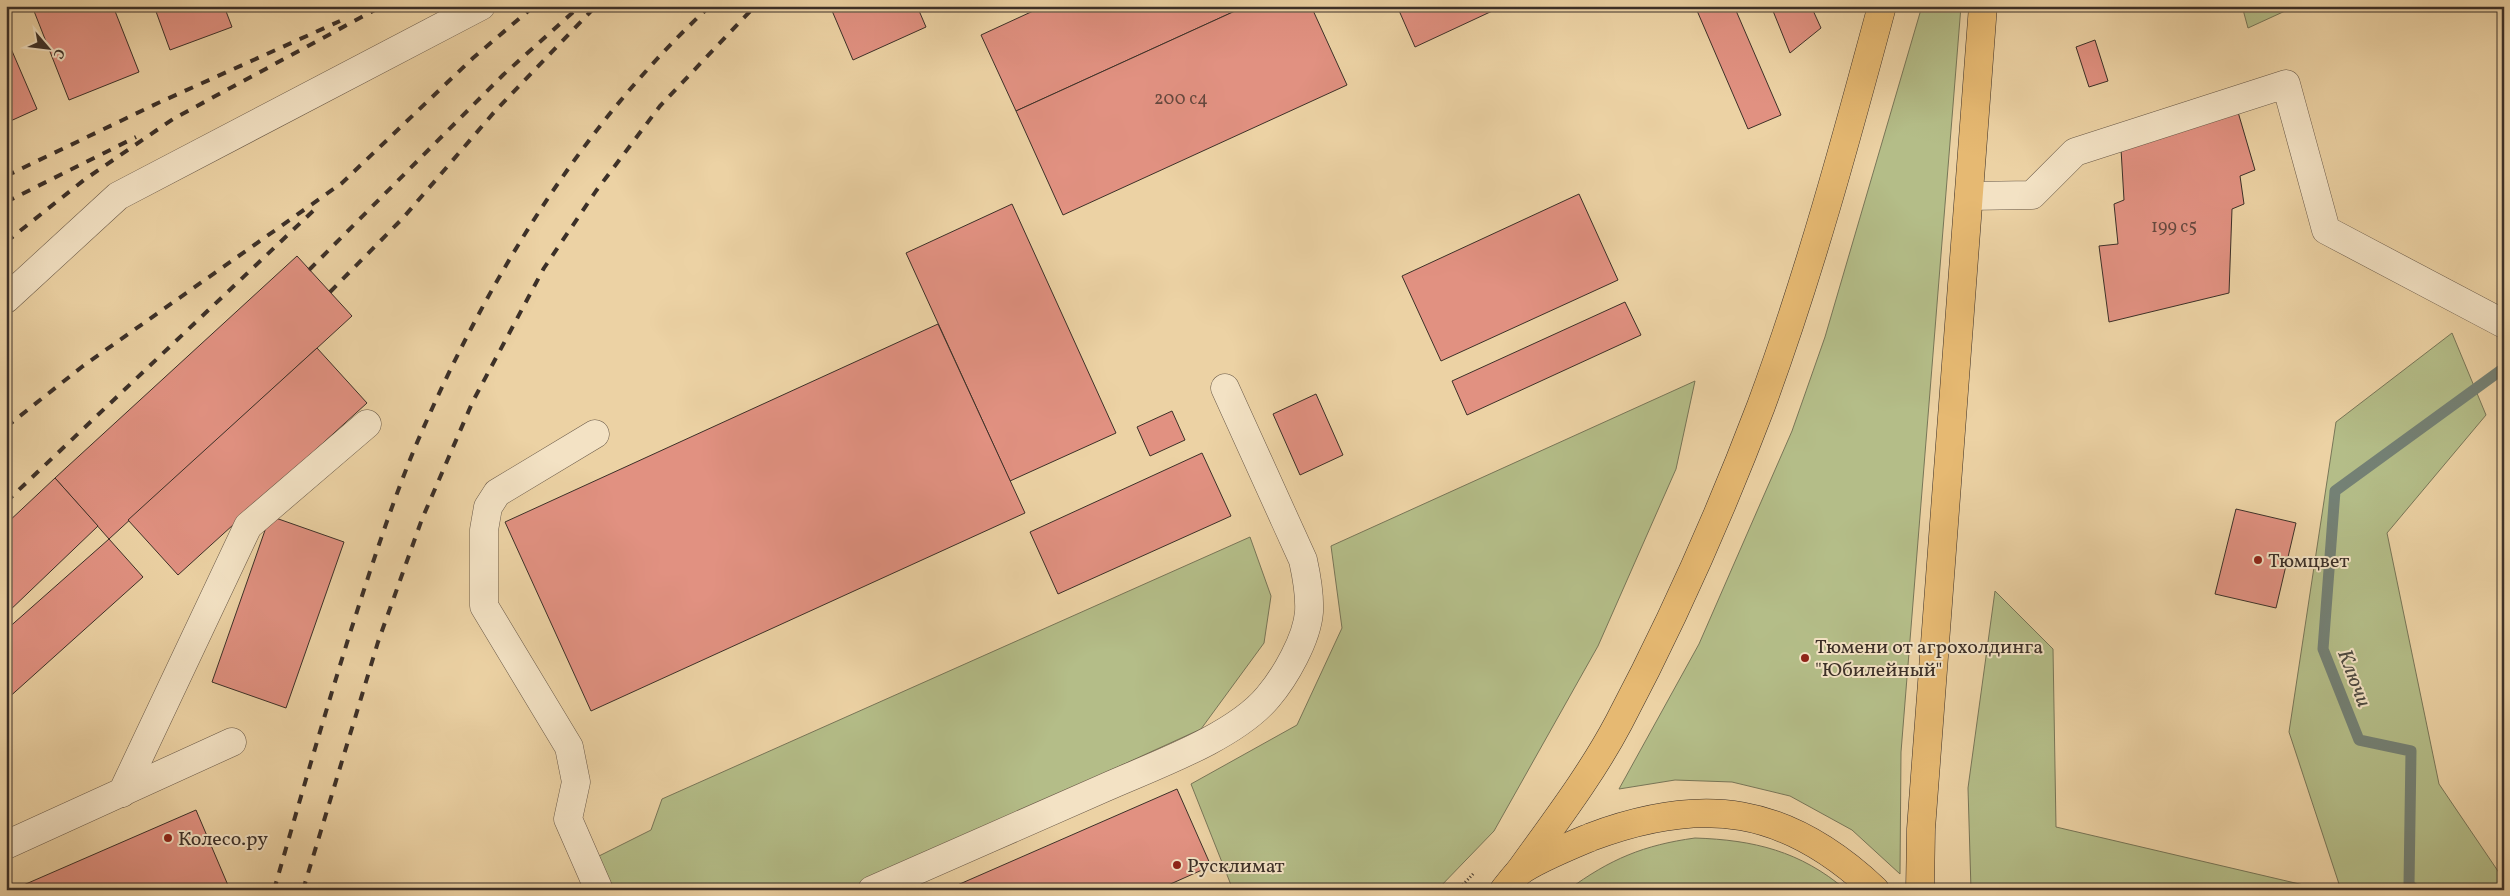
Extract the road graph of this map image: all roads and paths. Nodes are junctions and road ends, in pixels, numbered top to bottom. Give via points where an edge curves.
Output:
1 (481, 6) edge
2 (1882, 6) edge
3 (1983, 6) edge
4 (1969, 196) junction
5 (6, 299) edge
6 (2504, 324) edge
7 (1225, 388) dead end
8 (366, 424) dead end
9 (595, 434) dead end
10 (232, 742) dead end
11 (122, 793) junction
12 (6, 845) edge
13 (1476, 870) dead end
14 (1512, 881) edge
15 (599, 890) edge
16 (872, 890) edge
17 (1458, 890) edge
18 (1875, 890) edge
19 (1920, 890) edge

1 - 5 lane via 118,196
2 - 14 main road via 1826,210 1761,404 1716,519 1619,723 1582,784
3 - 4 main road
4 - 6 lane via 2032,195 2075,152 2286,84 2326,230
4 - 19 main road via 1921,829
7 - 16 lane via 1303,560 1309,587 1308,615 1299,645 1268,697 1246,718 1188,750
8 - 11 lane via 248,526
9 - 15 lane via 497,493 488,507 484,530 484,606 569,747 576,782 568,819
10 - 11 lane
11 - 12 lane
13 - 17 path
14 - 18 main road via 1580,842 1618,827 1688,812 1726,813 1766,822 1803,836

